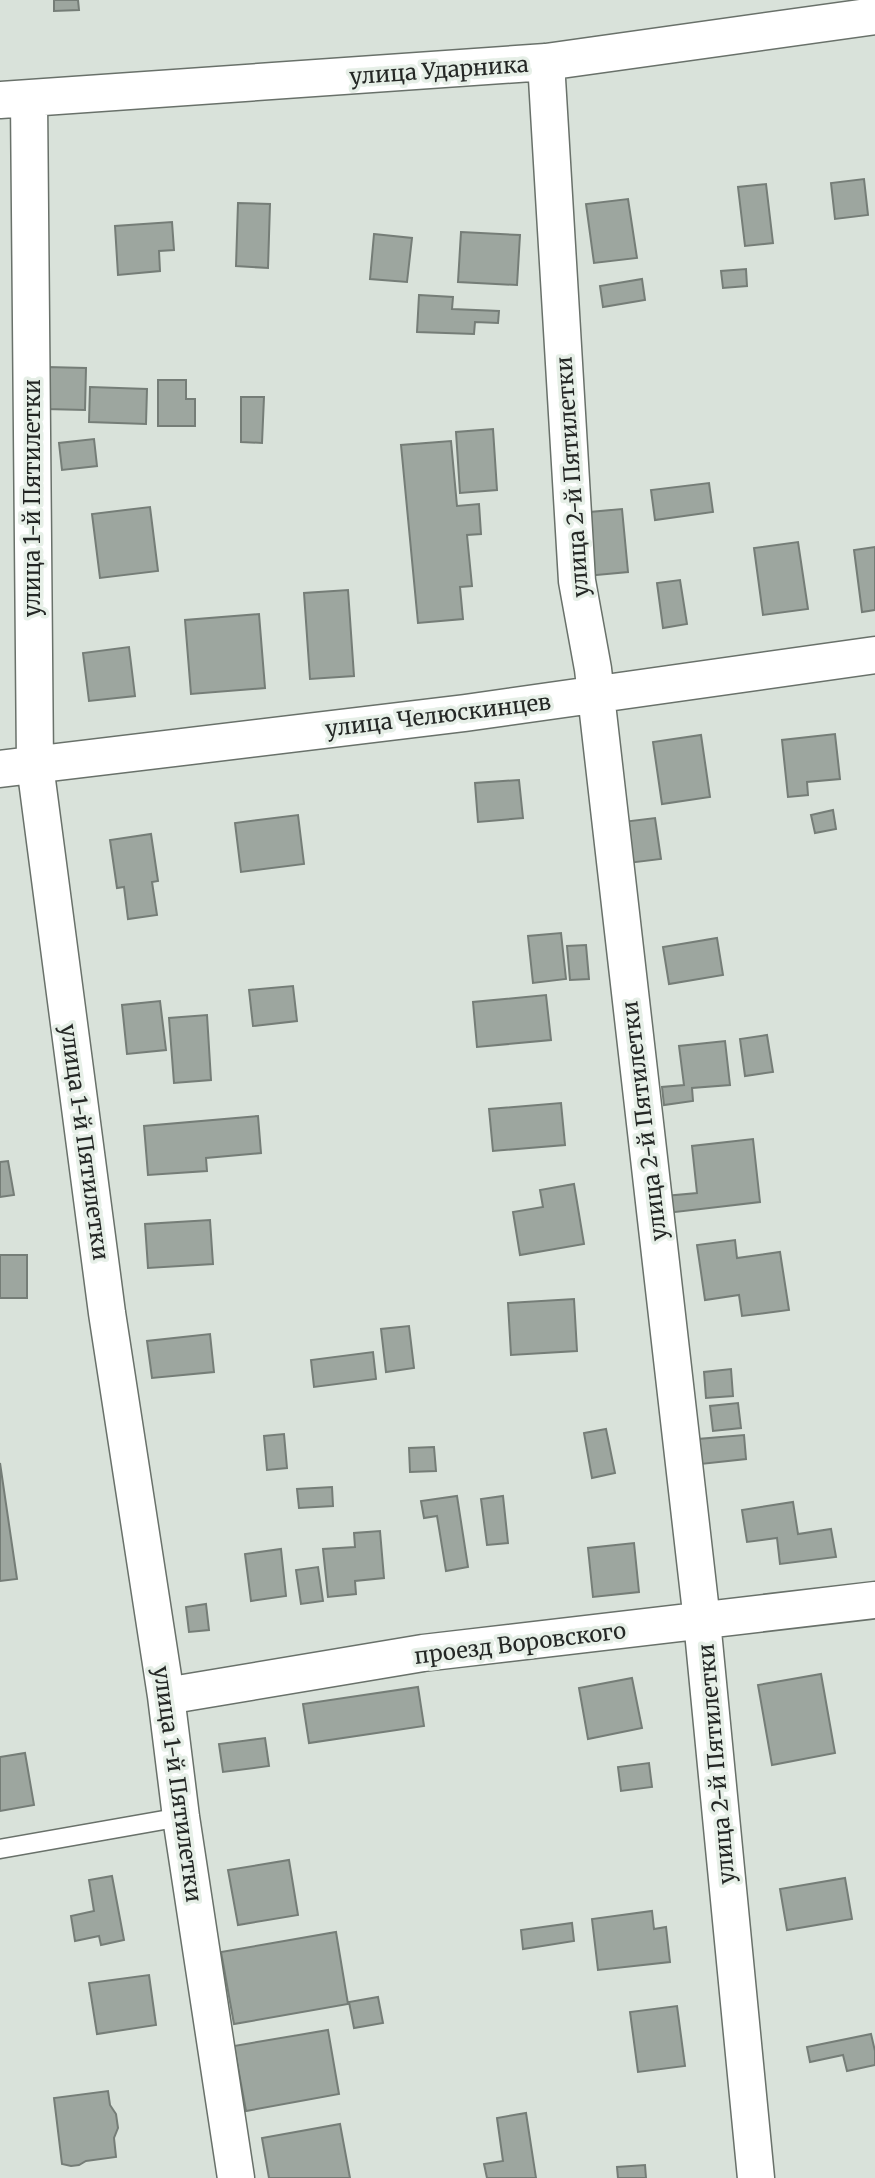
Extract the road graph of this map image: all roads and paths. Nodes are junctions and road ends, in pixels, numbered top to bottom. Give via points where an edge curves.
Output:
1 (875, 16) edge
2 (546, 62) junction
3 (14, 100) edge
4 (875, 655) edge
5 (594, 695) junction
6 (17, 767) edge
7 (875, 1600) edge
8 (702, 1621) junction
9 (166, 1696) junction
10 (181, 1817) junction
11 (0, 1849) edge
12 (236, 2178) edge
13 (756, 2178) edge

1 - 2 street, улица Ударника
2 - 3 street, улица Ударника
2 - 5 street, улица 2-й Пятилетки via 577,581
3 - 6 street, улица 1-й Пятилетки
4 - 5 street, улица Челюскинцев
5 - 6 street, улица Челюскинцев
5 - 8 street, улица 2-й Пятилетки
6 - 9 street, улица 1-й Пятилетки
7 - 8 street, проезд Воровского
8 - 9 street, проезд Воровского via 423,1653
8 - 13 street, улица 2-й Пятилетки
9 - 10 street, улица 1-й Пятилетки
10 - 11 lane
10 - 12 street, улица 1-й Пятилетки

